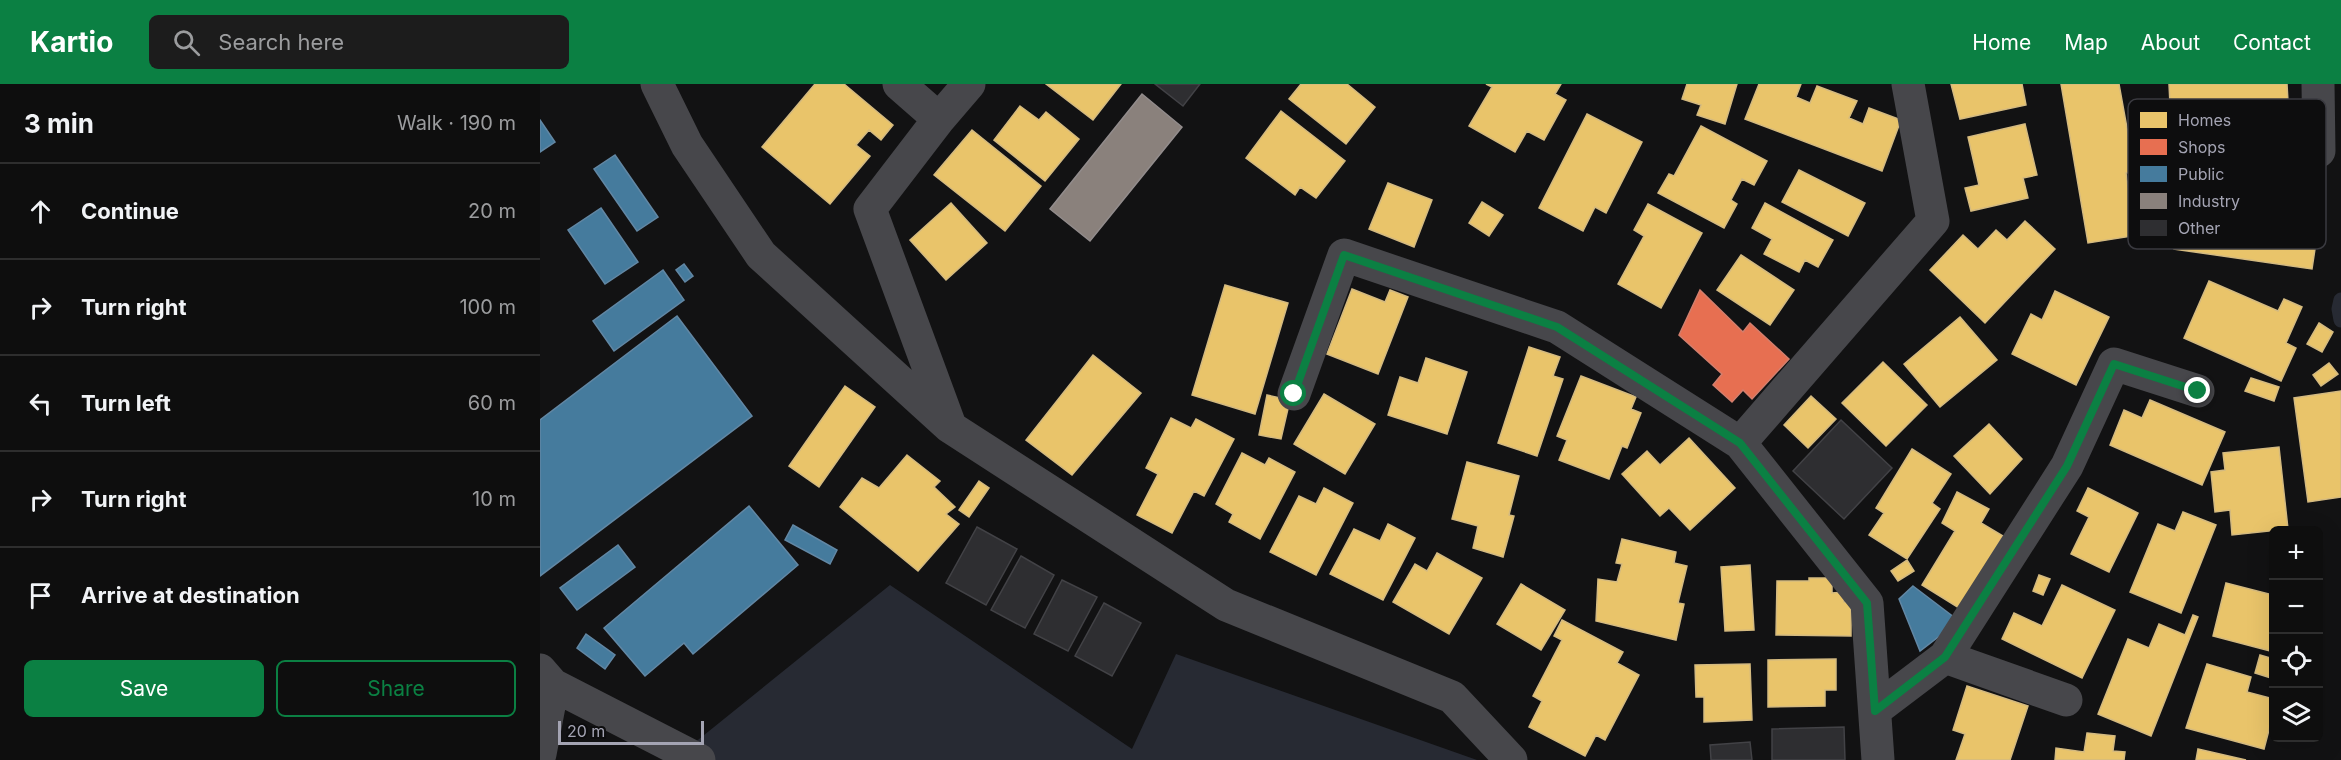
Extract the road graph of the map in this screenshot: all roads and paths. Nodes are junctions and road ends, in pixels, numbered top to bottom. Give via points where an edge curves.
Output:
1 (657, 84) edge
2 (899, 84) edge
3 (969, 84) edge
4 (1908, 84) edge
5 (2318, 84) edge
6 (2318, 99) edge
7 (939, 119) junction
8 (2198, 391) dead end
9 (1294, 394) dead end
10 (950, 427) junction
11 (1740, 443) junction
12 (1945, 657) junction
13 (544, 682) edge
14 (2066, 700) dead end
15 (1875, 711) junction
16 (540, 754) edge
17 (699, 760) edge
18 (1511, 760) edge
19 (1878, 760) edge

1 - 10 street via 687,145 761,255
2 - 7 street
3 - 7 street
4 - 11 street via 1933,221
5 - 6 street
7 - 10 street via 870,209
8 - 12 street via 2114,364 2067,466
9 - 11 street via 1344,255 1557,327
10 - 18 street via 1226,605 1452,697
11 - 15 street via 1867,603
12 - 14 street
12 - 15 street
13 - 16 street
13 - 17 street
15 - 19 street

